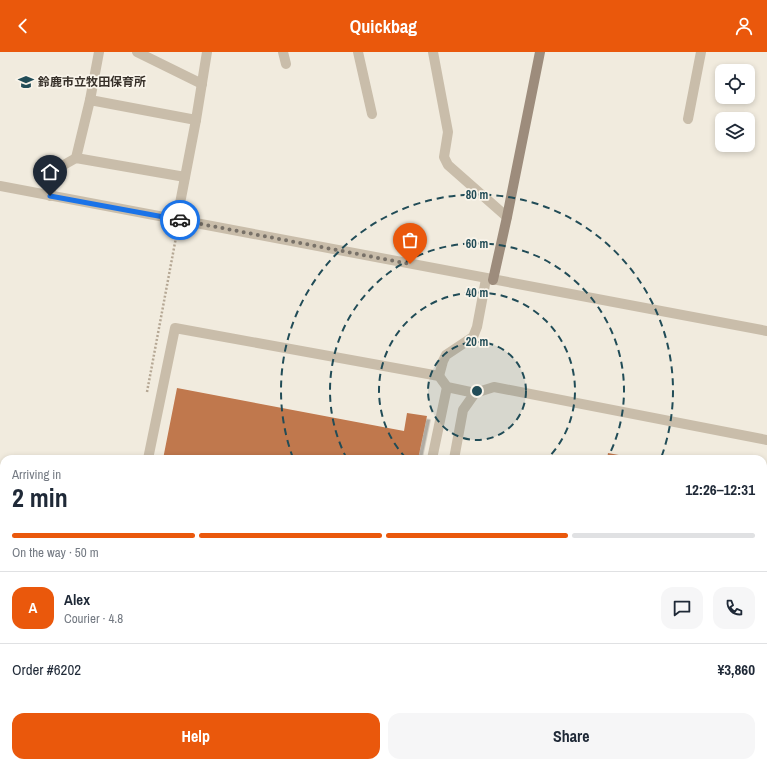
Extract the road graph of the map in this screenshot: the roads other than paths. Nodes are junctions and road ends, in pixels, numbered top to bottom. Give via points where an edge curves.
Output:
1 (99, 52) edge
2 (137, 52) edge
3 (207, 52) edge
4 (283, 52) edge
5 (358, 52) edge
6 (433, 52) edge
7 (540, 52) edge
8 (701, 52) edge
9 (286, 64) dead end
10 (202, 84) junction
11 (90, 100) junction
12 (372, 114) dead end
13 (688, 119) dead end
14 (196, 120) junction
15 (76, 158) junction
16 (185, 177) junction
17 (0, 186) edge
18 (50, 196) junction
19 (507, 217) junction
20 (178, 220) junction
21 (490, 279) junction
22 (767, 331) edge
23 (439, 376) junction
24 (446, 387) junction
25 (475, 393) junction
26 (767, 440) edge
27 (149, 455) edge
28 (433, 455) edge
29 (455, 455) edge

1 - 11 street
2 - 10 street
3 - 10 street
4 - 9 street
5 - 12 street
6 - 19 street via 448,132 444,157 448,165
7 - 19 street
8 - 13 street
10 - 14 street
11 - 14 street
11 - 15 street
14 - 16 street
15 - 16 street
15 - 18 street via 53,171
16 - 20 street
17 - 18 street
18 - 20 street
19 - 21 street
20 - 21 street
21 - 22 street
21 - 23 street via 473,337 446,355
23 - 24 street
23 - 27 street via 175,328
24 - 25 street
24 - 28 street
25 - 26 street via 494,387
25 - 29 street via 463,410

